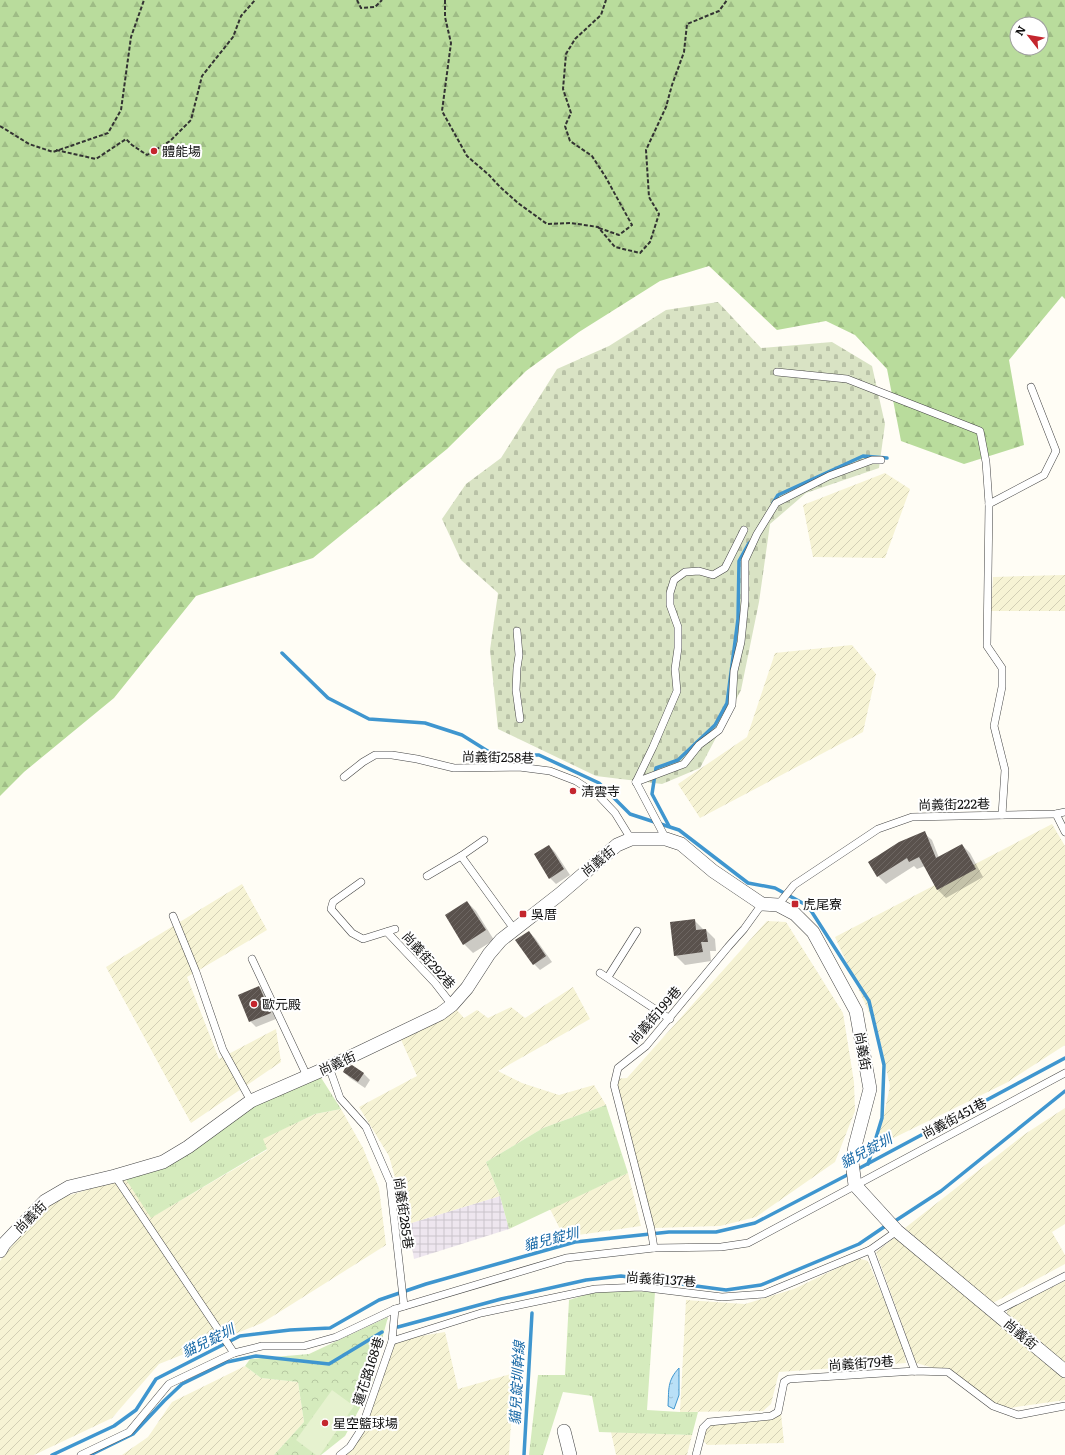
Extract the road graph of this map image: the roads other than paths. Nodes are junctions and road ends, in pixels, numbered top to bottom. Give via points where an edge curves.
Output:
1 (777, 372) dead end
2 (1031, 387) dead end
3 (881, 460) dead end
4 (989, 504) junction
5 (744, 530) dead end
6 (517, 631) dead end
7 (520, 719) dead end
8 (344, 778) dead end
9 (636, 782) junction
10 (1065, 812) edge
11 (1056, 814) junction
12 (1002, 815) junction
13 (1065, 832) edge
14 (665, 836) junction
15 (631, 839) junction
16 (484, 840) dead end
17 (461, 856) junction
18 (427, 876) dead end
19 (361, 882) dead end
20 (762, 904) junction
21 (778, 905) junction
22 (173, 916) dead end
23 (395, 929) dead end
24 (514, 929) junction
25 (638, 931) dead end
26 (387, 932) junction
27 (252, 959) dead end
28 (600, 973) dead end
29 (608, 977) junction
30 (452, 1005) junction
31 (670, 1019) junction
32 (329, 1067) junction
33 (1065, 1073) edge
34 (306, 1076) junction
35 (251, 1101) junction
36 (115, 1176) junction
37 (855, 1185) junction
38 (897, 1231) junction
39 (1, 1244) edge
40 (654, 1248) junction
41 (870, 1250) junction
42 (1065, 1276) edge
43 (404, 1306) junction
44 (395, 1309) junction
45 (995, 1312) junction
46 (392, 1342) junction
47 (234, 1353) junction
48 (915, 1371) junction
49 (1065, 1371) edge
50 (1065, 1406) edge
51 (564, 1431) dead end
52 (81, 1455) edge
53 (340, 1455) edge
54 (570, 1455) edge
55 (696, 1455) edge

1 - 4 lane via 846,378 980,431 986,462
2 - 4 lane via 1056,450 1044,475
3 - 9 lane via 866,462 829,476 776,503 745,560 745,601 741,642 734,671 732,705 719,730 699,746 684,764
4 - 12 lane via 986,646 1002,668 1002,687 994,726 1005,770
5 - 9 lane via 725,568 713,575 699,571 685,572 674,580 670,605 678,627 677,691
6 - 7 lane via 519,655 516,690
8 - 15 lane, 尚義街258巷 via 375,755 392,755 454,768 519,767 550,771 576,781 599,796 615,813
9 - 14 lane
10 - 11 lane, 尚義街222巷
11 - 12 lane, 尚義街222巷
11 - 13 lane
12 - 21 lane, 尚義街222巷 via 912,817 878,829 792,888
14 - 15 street, 尚義街
14 - 20 street, 尚義街 via 681,844
15 - 24 street, 尚義街 via 617,845
16 - 17 lane
17 - 18 lane
17 - 24 lane
19 - 26 lane via 333,902 331,909 352,933 363,939
20 - 21 street, 尚義街
20 - 31 lane, 尚義街199巷
21 - 37 street, 尚義街 via 795,914 813,932 856,1011 870,1090 852,1162
22 - 35 lane via 223,1050
23 - 26 lane
24 - 30 street, 尚義街 via 489,954 467,988
25 - 29 lane
26 - 30 lane, 尚義街292巷
27 - 34 lane
28 - 29 lane
29 - 31 lane
30 - 32 street, 尚義街 via 417,1026
31 - 40 lane, 尚義街199巷 via 646,1046 618,1068 614,1085
32 - 34 street, 尚義街
32 - 43 lane, 尚義街285巷 via 340,1098 366,1127 390,1182
33 - 37 lane, 尚義街451巷
34 - 35 street, 尚義街
35 - 36 street, 尚義街 via 163,1162
36 - 39 street, 尚義街 via 69,1187 45,1201
36 - 47 lane
37 - 38 street, 尚義街
37 - 40 lane, 尚義街137巷 via 748,1243 721,1247
38 - 41 lane, 尚義街137巷
38 - 45 street, 尚義街
40 - 43 lane, 尚義街137巷 via 566,1258
41 - 46 lane, 尚義街137巷 via 764,1294 722,1297 640,1287 595,1290 481,1313
41 - 48 lane
42 - 45 lane
43 - 44 lane, 尚義街137巷
44 - 46 lane, 蓮花路168巷
44 - 47 lane via 336,1337 304,1346 262,1346
45 - 49 street, 尚義街
46 - 53 lane, 蓮花路168巷 via 361,1430 350,1447
47 - 52 lane via 169,1384 129,1432
48 - 50 lane, 尚義街79巷 via 948,1372 993,1406 1018,1415
48 - 55 lane, 尚義街79巷 via 789,1379 784,1382 778,1412 771,1416 709,1422 703,1428
51 - 54 street

